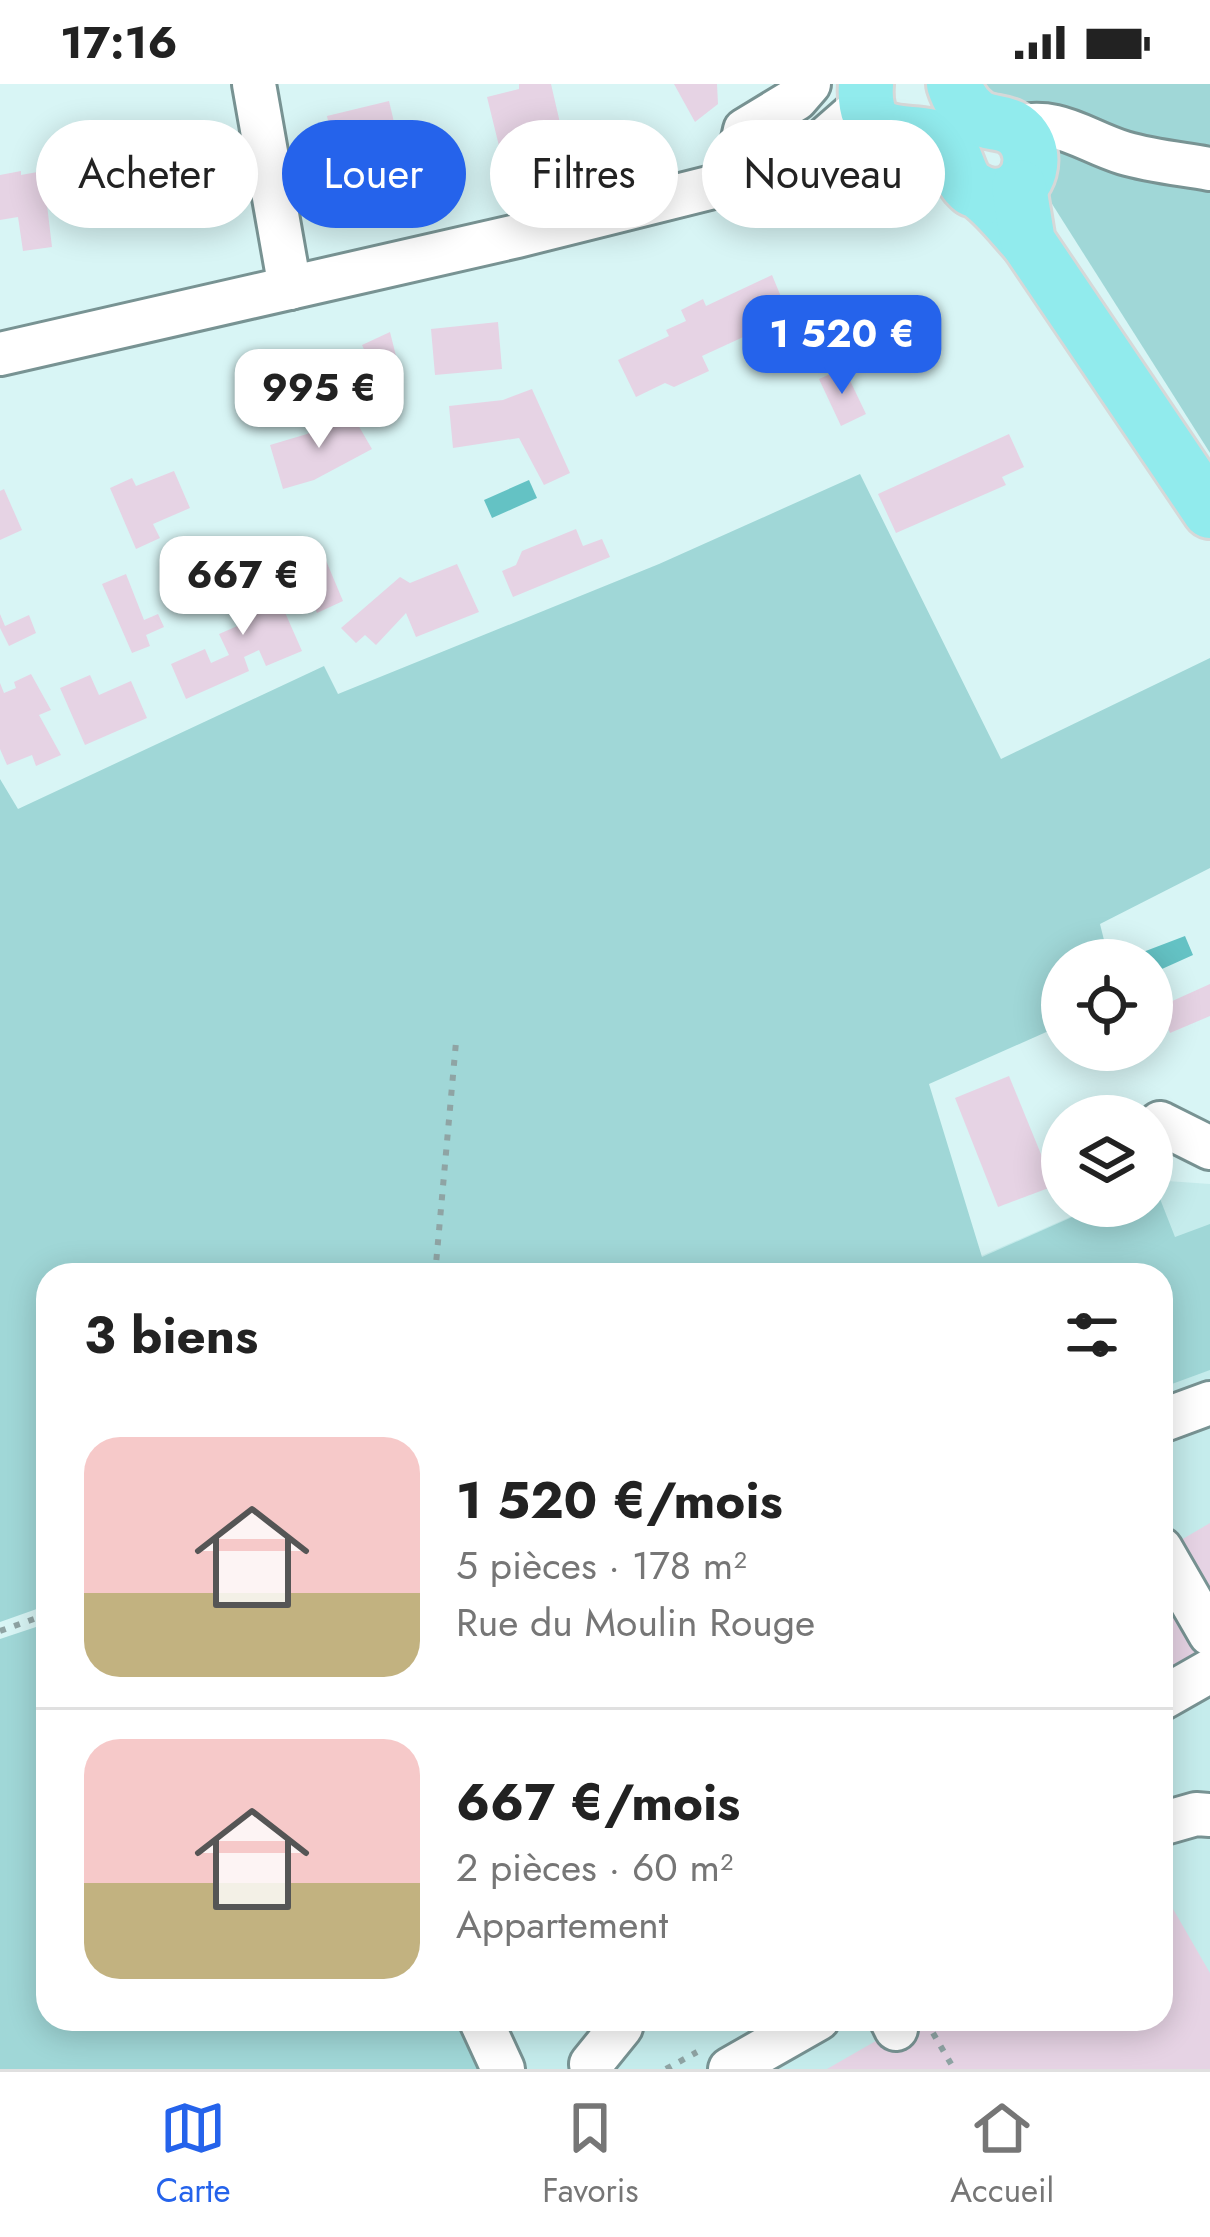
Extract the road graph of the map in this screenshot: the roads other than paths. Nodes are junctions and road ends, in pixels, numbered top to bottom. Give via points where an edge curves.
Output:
1 (254, 84) edge
2 (809, 84) edge
3 (954, 84) edge
4 (875, 107) edge
5 (761, 120) edge
6 (1011, 166) junction
7 (1210, 170) edge
8 (702, 189) edge
9 (290, 288) junction
10 (0, 354) edge
11 (1210, 511) edge
12 (1173, 1130) edge
13 (1210, 1148) edge
14 (1210, 1403) edge
15 (1173, 1417) edge
16 (1173, 1570) edge
17 (1210, 1634) edge
18 (1210, 1671) edge
19 (1173, 1692) edge
20 (486, 2031) edge
21 (618, 2031) edge
22 (775, 2044) edge
23 (591, 2064) dead end
24 (503, 2069) edge
25 (730, 2069) edge

1 - 9 street
2 - 5 street
3 - 6 main road
4 - 6 main road via 940,139 963,179
6 - 7 street via 1055,150 1122,152
6 - 11 main road via 1028,242
8 - 9 street
9 - 10 street
12 - 13 street
14 - 15 street
16 - 17 street
18 - 19 street
20 - 24 street
21 - 23 street
22 - 25 street

